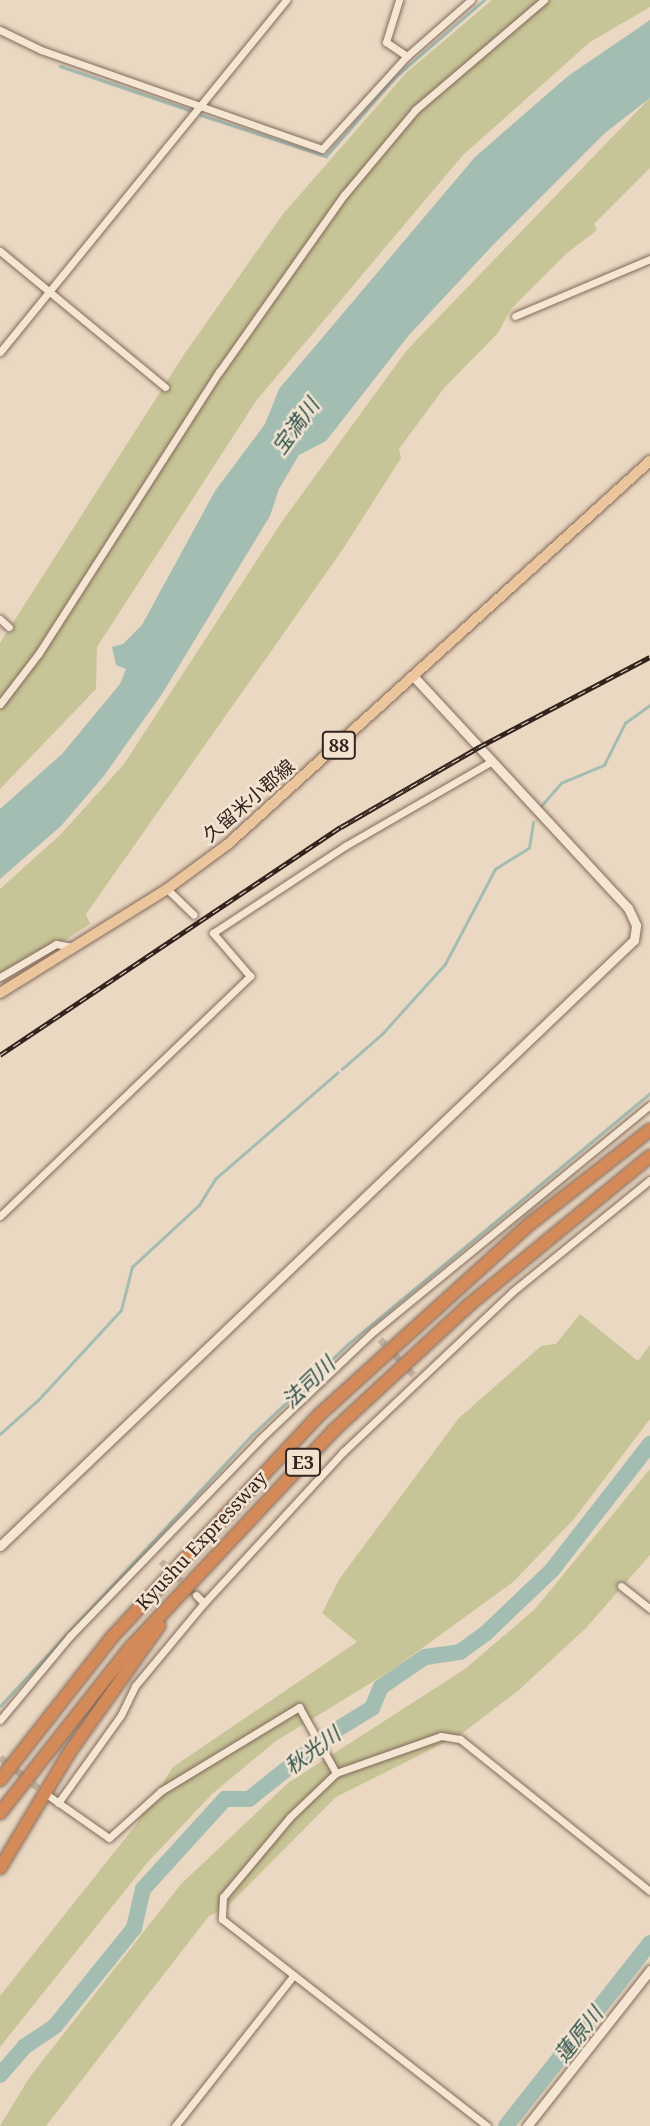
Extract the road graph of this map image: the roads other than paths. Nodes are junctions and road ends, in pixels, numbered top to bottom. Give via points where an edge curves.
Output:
1 (286, 0) edge
2 (399, 0) edge
3 (471, 0) edge
4 (544, 0) edge
5 (0, 30) edge
6 (407, 56) junction
7 (199, 108) junction
8 (0, 251) edge
9 (650, 259) edge
10 (48, 290) junction
11 (515, 316) dead end
12 (0, 352) edge
13 (165, 387) dead end
14 (650, 461) edge
15 (0, 619) edge
16 (9, 627) dead end
17 (414, 677) junction
18 (0, 704) edge
19 (492, 761) junction
20 (167, 889) junction
21 (194, 915) dead end
22 (73, 947) junction
23 (0, 977) edge
24 (0, 993) edge
25 (650, 1105) edge
26 (650, 1130) edge
27 (650, 1156) edge
28 (650, 1180) edge
29 (0, 1216) edge
30 (374, 1331) junction
31 (380, 1339) tunnel mouth
32 (0, 1546) edge
33 (153, 1553) junction
34 (161, 1561) tunnel mouth
35 (191, 1580) junction
36 (621, 1586) dead end
37 (196, 1595) tunnel mouth
38 (204, 1603) junction
39 (650, 1609) edge
40 (0, 1720) edge
41 (335, 1769) junction
42 (0, 1780) edge
43 (49, 1796) tunnel mouth
44 (58, 1803) junction
45 (0, 1813) edge
46 (0, 1868) edge
47 (650, 1891) edge
48 (650, 1970) edge
49 (294, 1975) junction
50 (642, 1980) junction
51 (650, 1987) edge
52 (175, 2126) edge
53 (487, 2126) edge
54 (527, 2126) edge

1 - 7 street
2 - 6 street via 386,41
3 - 6 street
4 - 18 street via 415,110 344,195 226,361 39,653
5 - 7 street via 41,50
6 - 7 street via 323,149
7 - 10 street
8 - 10 street
9 - 11 street
10 - 12 street
10 - 13 street
14 - 17 main road, 久留米小郡線 / 88
15 - 16 street
17 - 19 street
17 - 20 main road, 久留米小郡線 / 88 via 229,844
19 - 29 street via 345,846 213,933 250,976
19 - 32 street via 628,908 636,925 634,940
20 - 21 street
20 - 22 main road, 久留米小郡線 / 88
22 - 23 street via 56,944
22 - 24 main road, 久留米小郡線 / 88
25 - 30 street
26 - 42 highway, Kyushu Expressway / E3 via 512,1240 320,1415 113,1637
27 - 35 highway, Kyushu Expressway / E3 via 536,1247 378,1388
28 - 38 street via 416,1377
30 - 31 street
30 - 33 street via 259,1440
33 - 34 street
33 - 40 street via 70,1636
35 - 45 highway, Kyushu Expressway / E3
35 - 46 highway via 69,1753
36 - 39 street
37 - 38 street
38 - 44 street via 135,1686 121,1715
41 - 44 street via 299,1707 161,1791 109,1838
41 - 47 street via 441,1736 460,1739
41 - 49 street via 220,1903 222,1919
43 - 44 street
48 - 50 street
49 - 52 street
49 - 53 street
50 - 51 street
50 - 54 street

